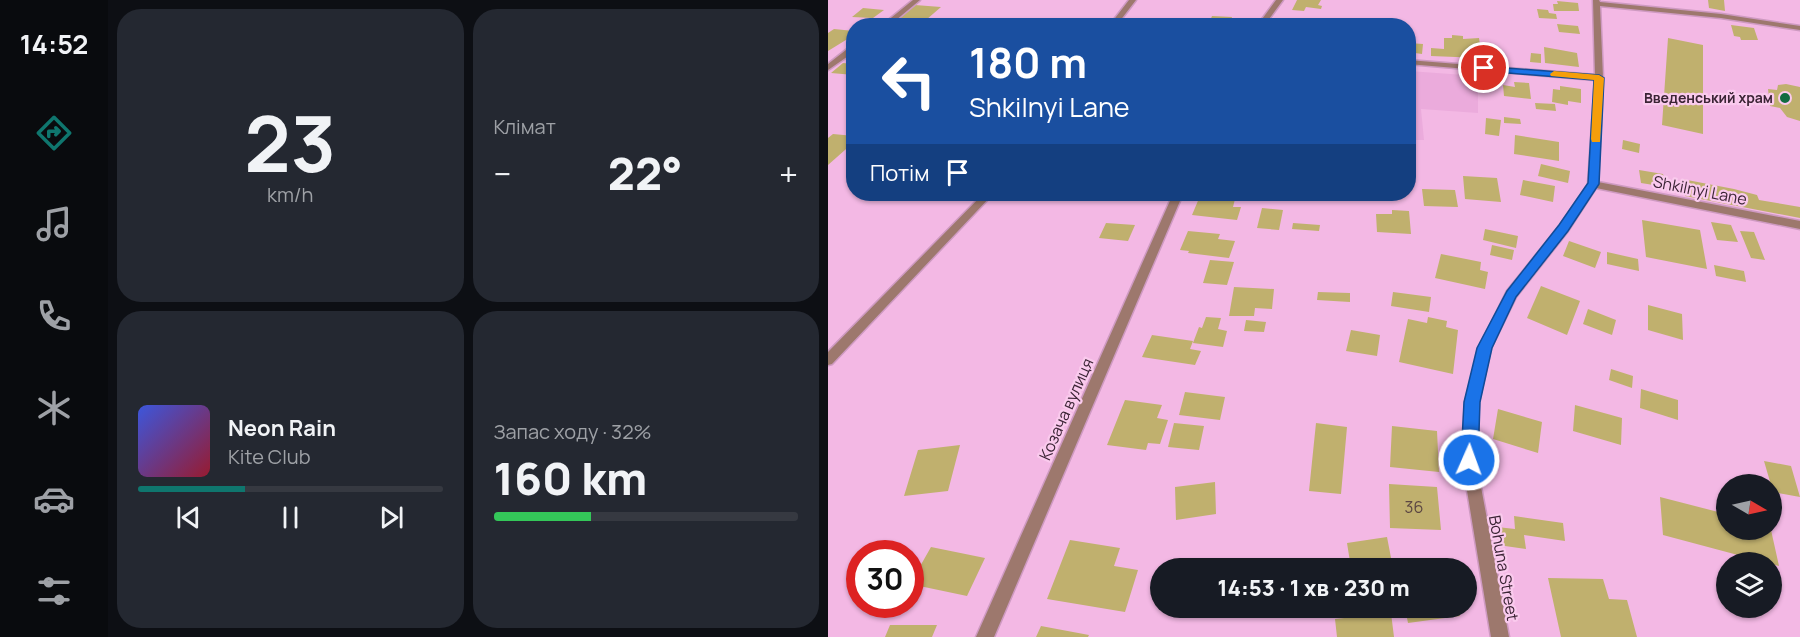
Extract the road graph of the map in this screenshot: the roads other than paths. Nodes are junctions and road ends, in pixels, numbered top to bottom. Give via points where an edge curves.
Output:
1 (917, 0) edge
2 (1133, 0) edge
3 (1280, 0) edge
4 (1596, 2) edge
5 (894, 18) edge
6 (1118, 18) edge
7 (1266, 18) edge
8 (1800, 28) edge
9 (846, 54) edge
10 (1416, 63) edge
11 (828, 68) edge
12 (1599, 78) junction
13 (1593, 184) junction
14 (981, 201) edge
15 (1175, 201) edge
16 (1800, 225) edge
17 (828, 360) edge
18 (985, 637) edge
19 (1500, 637) edge

1 - 5 street
2 - 6 street
3 - 7 street
4 - 8 street
4 - 12 street
9 - 11 street
10 - 12 street
12 - 13 street
13 - 16 street, Shkilnyi Lane
13 - 19 street, Bohuna Street via 1564,228 1511,294 1485,348 1472,402 1469,460
14 - 17 street
15 - 18 street, Козача вулиця

